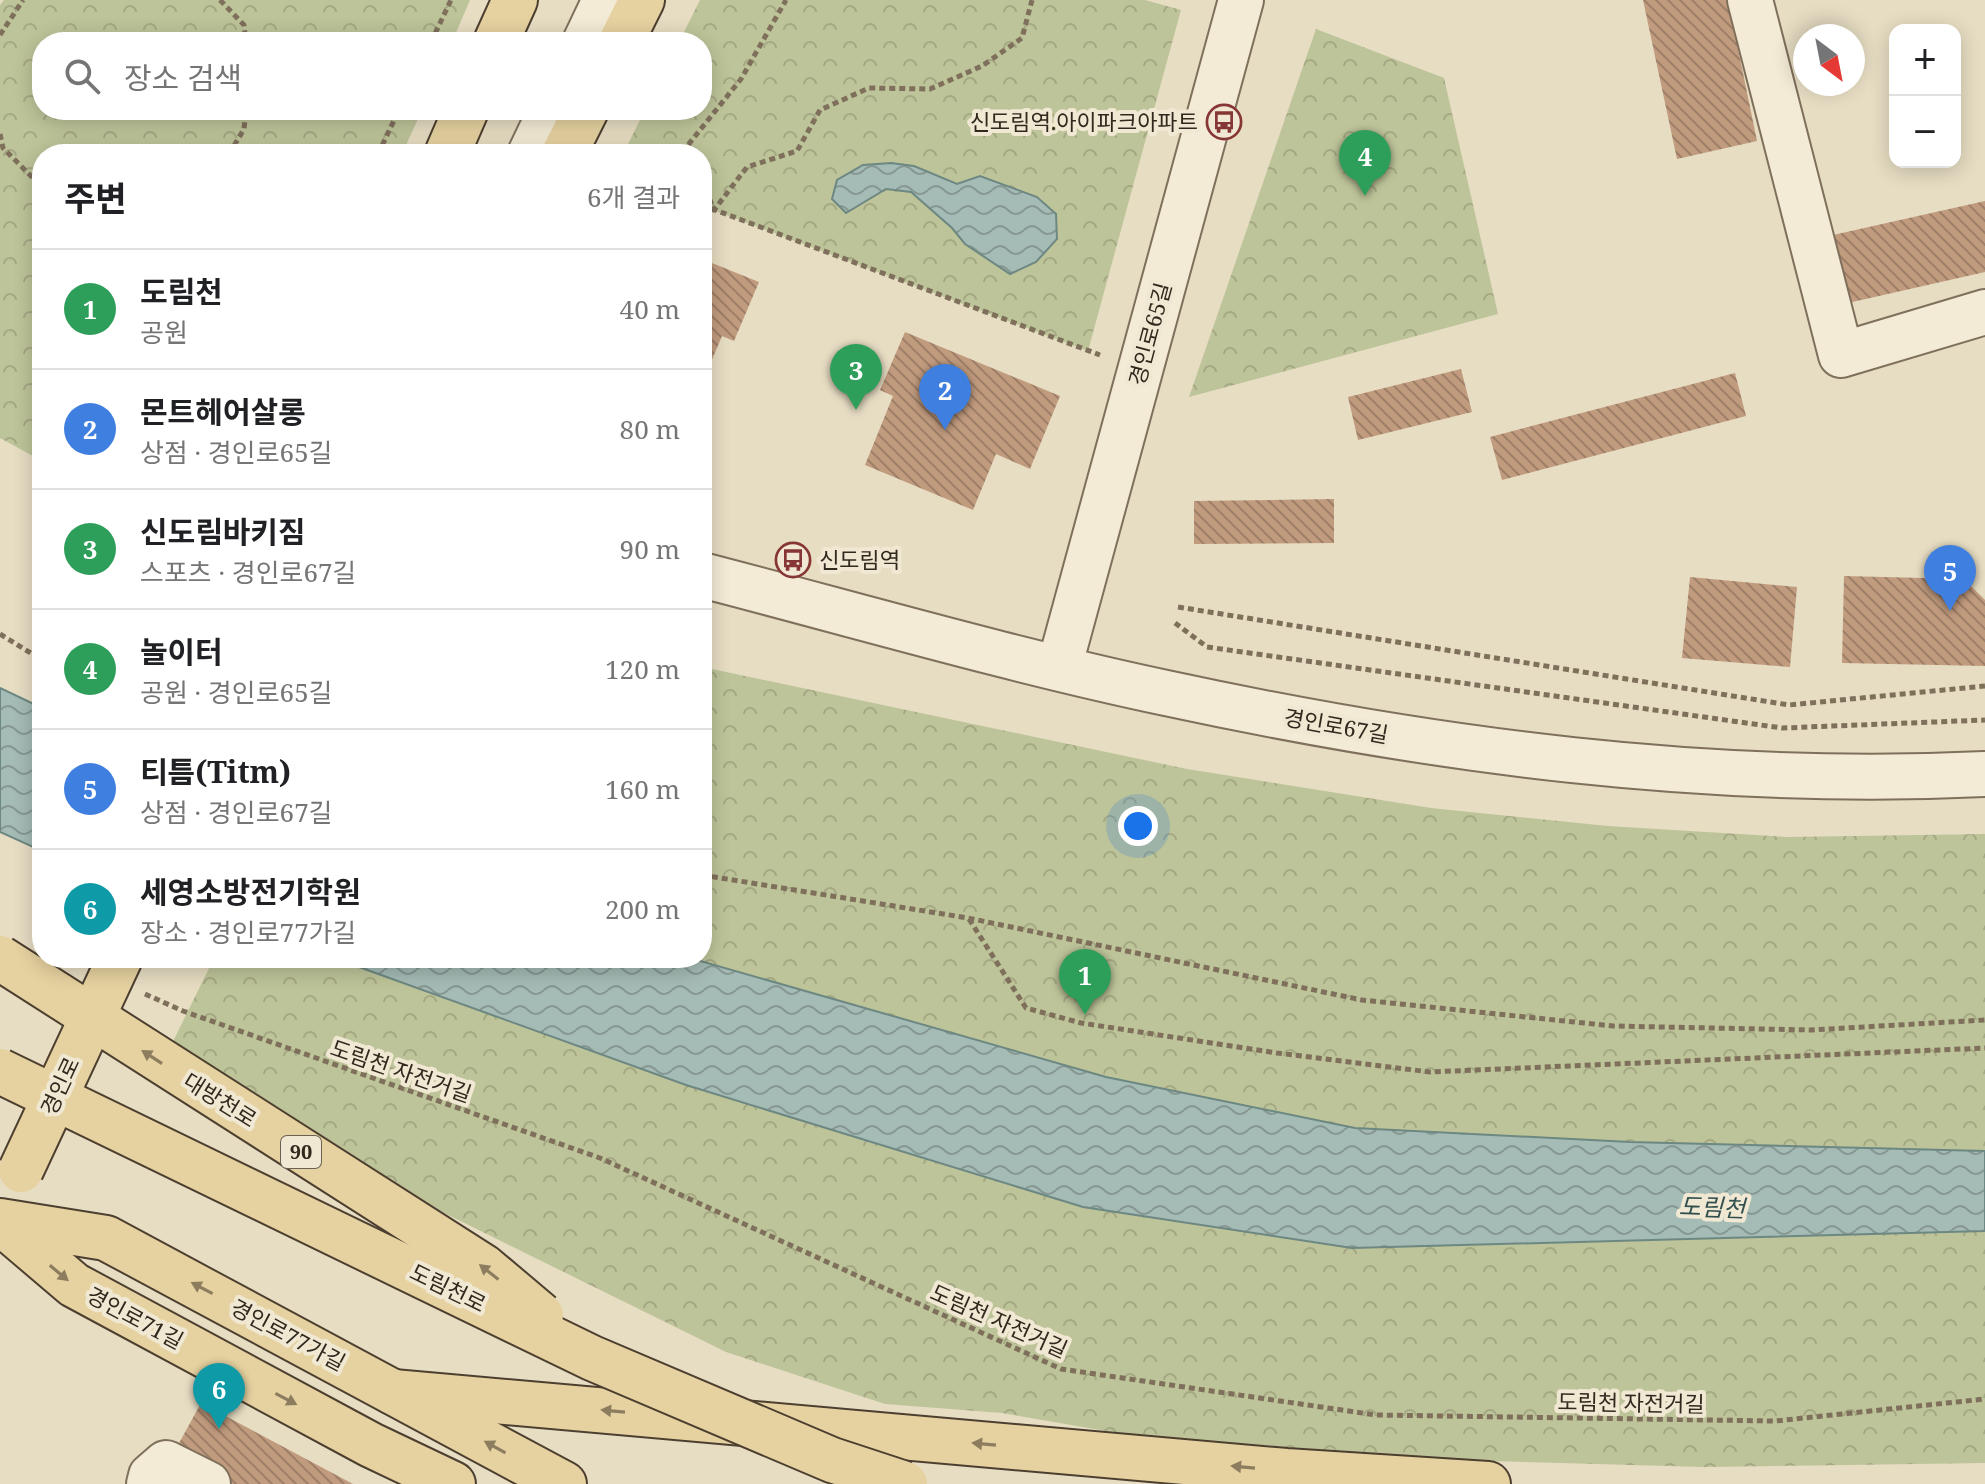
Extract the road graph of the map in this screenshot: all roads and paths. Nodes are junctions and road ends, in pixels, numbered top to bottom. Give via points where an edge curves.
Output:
1 (23, 0) edge
2 (220, 0) edge
3 (451, 0) edge
4 (515, 0) edge
5 (605, 0) edge
6 (642, 0) edge
7 (786, 0) edge
8 (1032, 0) edge
9 (1241, 0) edge
10 (1750, 0) edge
11 (245, 32) edge
12 (436, 32) edge
13 (501, 32) edge
14 (590, 32) edge
15 (626, 32) edge
16 (0, 35) edge
17 (712, 115) edge
18 (245, 120) edge
19 (394, 120) edge
20 (462, 120) edge
21 (546, 120) edge
22 (581, 120) edge
23 (708, 120) edge
24 (0, 134) edge
25 (235, 144) edge
26 (383, 144) edge
27 (451, 144) edge
28 (535, 144) edge
29 (569, 144) edge
30 (689, 144) edge
31 (32, 177) edge
32 (712, 205) edge
33 (714, 210) junction
34 (1985, 312) edge
35 (1100, 355) dead end
36 (712, 578) edge
37 (1178, 607) dead end
38 (1175, 623) dead end
39 (0, 634) edge
40 (32, 654) edge
41 (1059, 668) junction
42 (1985, 686) edge
43 (1985, 720) edge
44 (1985, 774) edge
45 (712, 877) edge
46 (968, 918) junction
47 (0, 958) edge
48 (132, 976) edge
49 (1985, 1020) edge
50 (1985, 1048) edge
51 (0, 1071) edge
52 (0, 1214) edge
53 (0, 1222) edge
54 (592, 1358) junction
55 (393, 1392) junction
56 (1985, 1399) edge
57 (402, 1473) edge
58 (149, 1484) edge
59 (208, 1484) edge
60 (453, 1484) edge
61 (564, 1484) edge
62 (905, 1484) edge
63 (1488, 1484) edge

1 - 16 path
2 - 11 path
3 - 12 path
4 - 13 main road
5 - 14 street
6 - 15 main road
7 - 17 path via 741,79
8 - 33 path via 1022,38 982,66 930,89 869,88 820,110 797,151 747,167
9 - 41 street, 경인로65길
10 - 34 street via 1841,355
18 - 25 path
19 - 26 path
20 - 27 main road
21 - 28 street
22 - 29 main road
23 - 30 path
24 - 31 path via 3,148
32 - 33 path
33 - 35 path
36 - 41 street, 경인로67길
37 - 42 path via 1789,705
38 - 43 path via 1207,647 1782,728
39 - 40 path
41 - 44 street, 경인로67길 via 1267,714 1539,758 1854,778
45 - 46 path
46 - 49 path via 1362,1000 1613,1026 1811,1030
46 - 50 path via 1026,1008 1081,1023 1293,1055 1430,1072
54 -> 47 main road, 대방천로 / 90, bridge via 484,1267
48 - 52 main road, 경인로, bridge
48 - 56 path, 도림천 자전거길 via 183,1011 600,1158 1061,1369 1376,1415 1775,1421
51 - 54 main road, 도림천로, bridge
55 -> 53 main road, 경인로77가길 via 106,1238
53 -> 57 main road, 경인로71길 via 74,1285
54 - 62 main road, 도림천로 / 90, bridge via 832,1460
61 -> 55 main road, 경인로77가길
63 -> 55 main road
57 - 60 main road, 경인로71길
58 - 59 street via 166,1463

